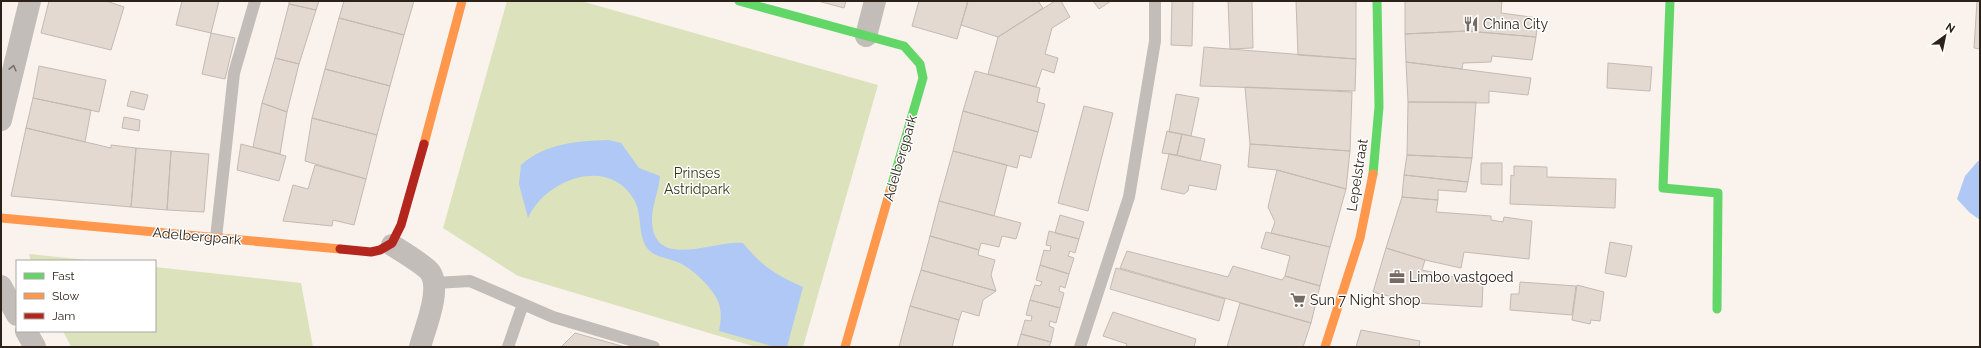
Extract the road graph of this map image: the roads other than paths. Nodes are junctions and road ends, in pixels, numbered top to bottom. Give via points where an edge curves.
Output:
1 (30, 1) edge
2 (255, 1) edge
3 (462, 1) edge
4 (739, 1) edge
5 (875, 1) edge
6 (1155, 1) edge
7 (1377, 1) edge
8 (1670, 1) edge
9 (866, 36) junction
10 (1, 120) edge
11 (1, 218) edge
12 (216, 238) junction
13 (392, 245) junction
14 (435, 283) junction
15 (1, 286) edge
16 (523, 304) junction
17 (1717, 308) dead end
18 (16, 313) edge
19 (27, 332) edge
20 (35, 347) edge
21 (420, 347) edge
22 (508, 347) edge
23 (654, 347) edge
24 (845, 347) edge
25 (1080, 347) edge
26 (1325, 347) edge

10 -> 1 street
2 - 12 lane via 234,73
3 - 13 street via 406,210
4 - 9 street
5 - 9 street
6 - 25 lane via 1155,40 1129,197
7 - 26 street, Lepelstraat via 1380,108 1374,172 1363,224
8 - 17 street via 1664,188 1718,193
9 - 24 street, Adelbergpark via 904,46 920,64 923,78
11 - 12 street, Adelbergpark
12 - 13 street, Adelbergpark via 371,252 384,250
13 - 14 street via 430,271
14 - 16 lane via 470,281
14 - 21 street
15 - 18 street
16 - 22 lane
16 - 23 lane via 553,317
19 - 20 street

